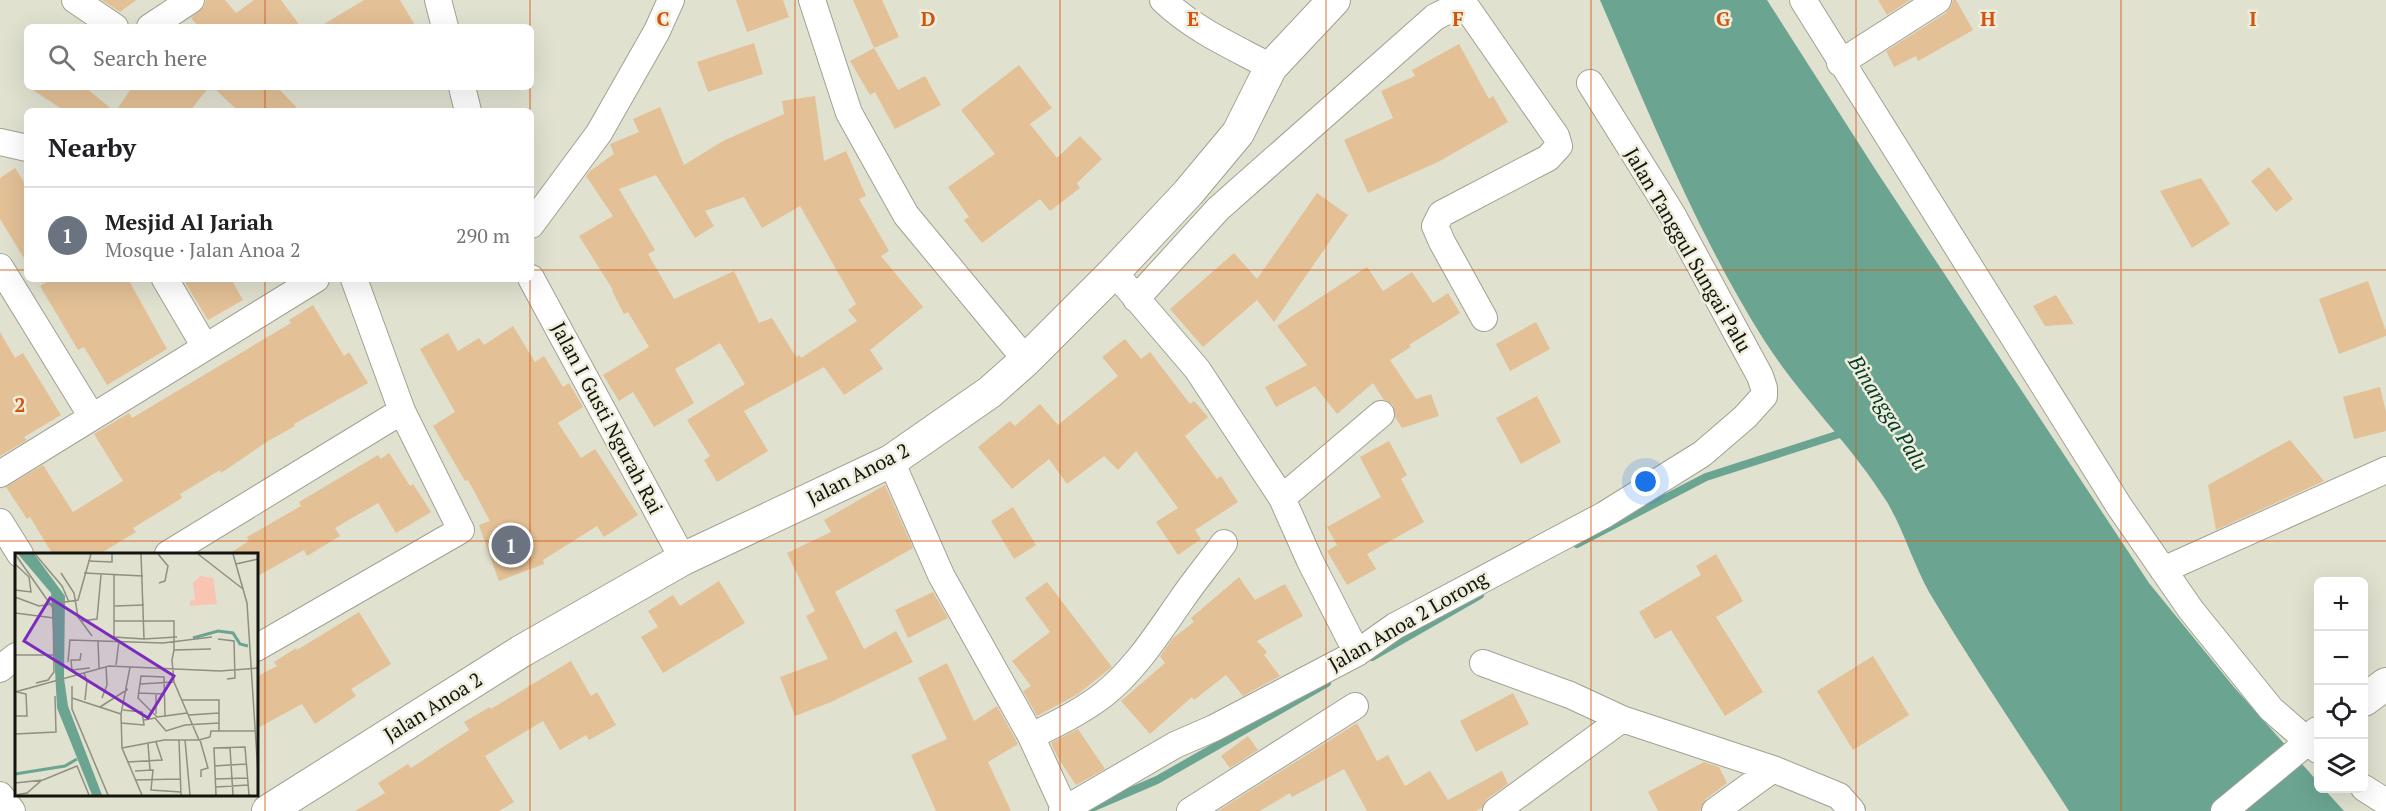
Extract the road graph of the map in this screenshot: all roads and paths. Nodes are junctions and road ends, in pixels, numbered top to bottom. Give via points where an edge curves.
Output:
1 (75, 0) edge
2 (191, 0) edge
3 (438, 0) edge
4 (671, 0) edge
5 (812, 0) edge
6 (1163, 0) edge
7 (1334, 0) edge
8 (1803, 0) edge
9 (1938, 0) edge
10 (111, 24) edge
11 (155, 24) edge
12 (444, 24) edge
13 (1840, 63) junction
14 (1271, 67) junction
15 (1590, 83) dead end
16 (463, 90) edge
17 (467, 108) edge
18 (0, 142) edge
19 (24, 147) edge
20 (534, 221) edge
21 (0, 267) edge
22 (1114, 272) junction
23 (167, 282) edge
24 (311, 282) edge
25 (355, 282) edge
26 (533, 282) edge
27 (1136, 299) junction
28 (1484, 318) dead end
29 (205, 347) junction
30 (1026, 360) junction
31 (402, 411) junction
32 (1381, 414) dead end
33 (92, 417) junction
34 (1745, 417) joint
35 (891, 461) junction
36 (2386, 470) edge
37 (0, 474) edge
38 (1282, 498) junction
39 (0, 522) edge
40 (1224, 543) dead end
41 (19, 553) edge
42 (171, 553) edge
43 (683, 559) junction
44 (2163, 570) junction
45 (258, 647) edge
46 (1357, 653) junction
47 (15, 657) edge
48 (1483, 663) dead end
49 (0, 669) edge
50 (2386, 684) edge
51 (2368, 697) edge
52 (1355, 706) dead end
53 (1622, 719) junction
54 (1031, 736) junction
55 (2311, 743) edge
56 (1773, 769) junction
57 (2368, 791) edge
58 (0, 795) edge
59 (2386, 802) edge
60 (1064, 810) edge
61 (12, 811) edge
62 (268, 811) edge
63 (1190, 811) edge
64 (1496, 811) edge
65 (1715, 811) edge
66 (1852, 811) edge
67 (2224, 811) edge

1 - 10 street
2 - 11 street
3 - 12 street
4 - 20 street via 599,134
5 - 30 street via 849,112 906,215
6 - 14 street via 1200,29
7 - 14 street, Jalan Anoa 2
8 - 13 street
9 - 13 street
13 - 44 street
14 - 22 street, Jalan Anoa 2 via 1238,133
15 - 34 street, Jalan Tanggul Sungai Palu via 1672,214 1760,376 1764,396
16 - 17 street
18 - 19 street
21 - 33 street
22 - 27 street
22 - 30 street, Jalan Anoa 2
23 - 29 street
24 - 29 street
25 - 31 street
26 - 43 street, Jalan I Gusti Ngurah Rai
27 - 28 street via 1218,209 1435,17 1456,6 1467,8 1556,136 1559,146 1548,158 1441,214 1435,226
27 - 38 street via 1197,369
29 - 33 street
30 - 35 street, Jalan Anoa 2 via 990,392
31 - 42 street
31 - 45 street via 461,530
32 - 38 street
33 - 37 street
34 - 46 street, Jalan Anoa 2 Lorong via 1702,454 1613,509 1395,626
35 - 43 street, Jalan Anoa 2
35 - 54 street via 941,575
36 - 44 street
38 - 46 street
39 - 41 street
40 - 54 street via 1131,668 1104,694 1066,720
43 - 62 street, Jalan Anoa 2 via 520,652
44 - 55 street via 2271,709
46 - 60 street, Jalan Anoa 2 Lorong via 1175,745
47 - 49 street
48 - 53 street
50 - 51 street
52 - 63 street
53 - 56 street
53 - 64 street
54 - 60 street
55 - 67 street
56 - 65 street
56 - 66 street via 1839,796
57 - 59 street
58 - 61 street

